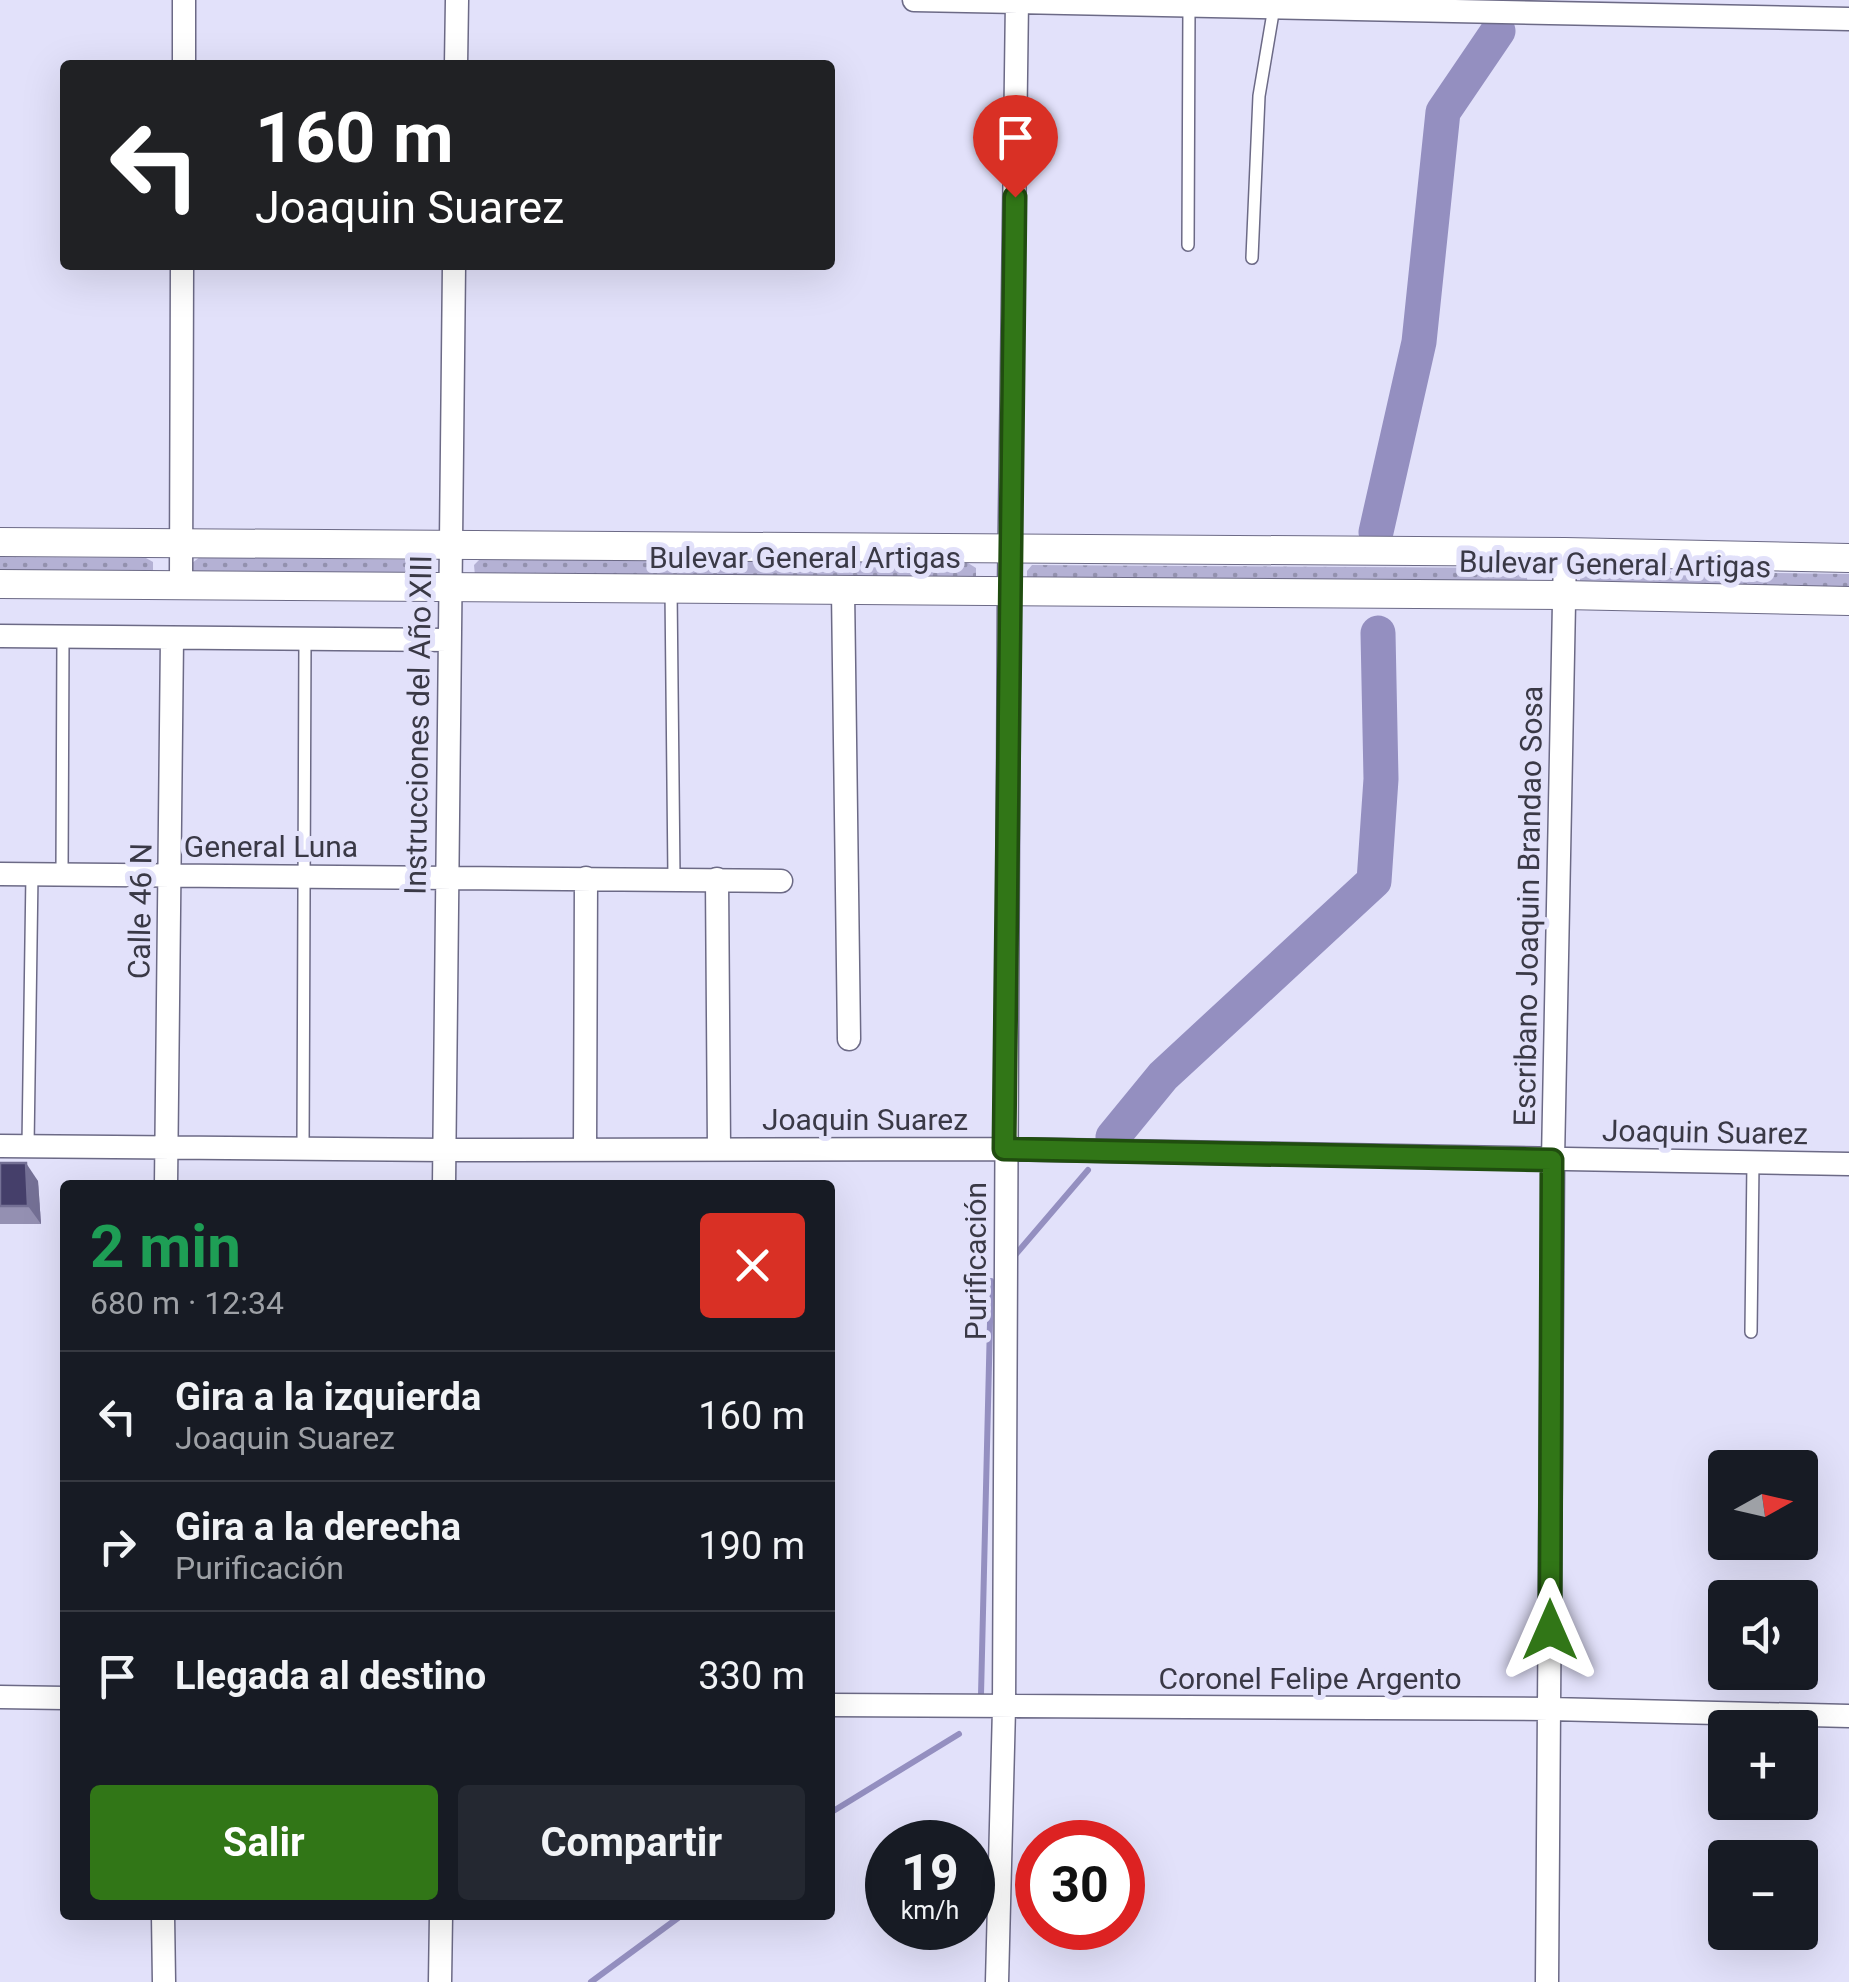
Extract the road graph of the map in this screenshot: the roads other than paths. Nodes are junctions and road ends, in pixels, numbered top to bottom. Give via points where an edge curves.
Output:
1 (184, 0) edge
2 (457, 0) edge
3 (914, 0) edge
4 (1017, 1) edge
5 (1189, 5) junction
6 (1274, 7) junction
7 (1849, 18) edge
8 (184, 60) edge
9 (456, 60) edge
10 (1188, 245) dead end
11 (1252, 258) dead end
12 (182, 270) edge
13 (454, 270) edge
14 (0, 542) edge
15 (181, 543) junction
16 (450, 545) junction
17 (1010, 548) junction
18 (1565, 552) junction
19 (1849, 558) edge
20 (0, 584) edge
21 (181, 585) junction
22 (449, 587) junction
23 (671, 588) junction
24 (843, 590) junction
25 (1008, 591) junction
26 (1564, 595) junction
27 (1849, 600) edge
28 (0, 636) edge
29 (63, 637) junction
30 (172, 638) junction
31 (305, 638) junction
32 (448, 640) junction
33 (0, 874) edge
34 (32, 874) junction
35 (62, 874) junction
36 (171, 875) junction
37 (304, 876) junction
38 (447, 876) junction
39 (586, 878) junction
40 (674, 878) junction
41 (717, 879) junction
42 (782, 881) dead end
43 (849, 1039) dead end
44 (0, 1146) edge
45 (28, 1146) junction
46 (166, 1148) junction
47 (303, 1149) junction
48 (1004, 1149) junction
49 (444, 1150) junction
50 (585, 1150) junction
51 (719, 1150) junction
52 (1552, 1160) junction
53 (1753, 1162) junction
54 (1849, 1164) edge
55 (166, 1180) edge
56 (444, 1180) edge
57 (1751, 1332) dead end
58 (0, 1697) edge
59 (60, 1698) edge
60 (835, 1706) edge
61 (1004, 1708) junction
62 (1550, 1708) junction
63 (1849, 1716) edge
64 (164, 1920) edge
65 (442, 1920) edge
66 (164, 1982) edge
67 (440, 1982) edge
68 (997, 1982) edge
69 (1547, 1982) edge

1 - 8 street
2 - 9 street
3 - 4 street
4 - 5 street
4 - 17 street, Purificación
5 - 6 street
5 - 10 lane
6 - 7 street
6 - 11 lane via 1259,96
12 - 15 street
13 - 16 street, Instrucciones del Año XIII
14 - 15 street, Bulevar General Artigas
15 - 16 street, Bulevar General Artigas
15 - 21 street
16 - 17 street, Bulevar General Artigas
16 - 22 street, Instrucciones del Año XIII
17 - 18 street, Bulevar General Artigas
17 - 25 street, Purificación
18 - 19 street, Bulevar General Artigas
18 - 26 street, Escribano Joaquin Brandao Sosa
20 - 21 street, Bulevar General Artigas
21 - 22 street, Bulevar General Artigas
22 - 23 street, Bulevar General Artigas
22 - 32 street, Instrucciones del Año XIII
23 - 24 street, Bulevar General Artigas
23 - 40 lane
24 - 25 street, Bulevar General Artigas
24 - 43 street
25 - 26 street, Bulevar General Artigas
25 - 48 street, Purificación
26 - 27 street, Bulevar General Artigas
26 - 52 street, Escribano Joaquin Brandao Sosa
28 - 29 street
29 - 30 street
29 - 35 lane
30 - 31 street
30 - 36 street, Calle 46 N
31 - 32 street
31 - 37 lane
32 - 38 street, Instrucciones del Año XIII
33 - 34 street, General Luna
34 - 35 street, General Luna
34 - 45 lane
35 - 36 street, General Luna
36 - 37 street, General Luna
36 - 46 street, Calle 46 N
37 - 38 street, General Luna
37 - 47 lane
38 - 39 street, General Luna
38 - 49 street, Instrucciones del Año XIII
39 - 40 street, General Luna
39 - 50 street
40 - 41 street, General Luna
41 - 42 street, General Luna
41 - 51 street
44 - 45 street, Joaquin Suarez
45 - 46 street, Joaquin Suarez
46 - 47 street, Joaquin Suarez
46 - 55 street, Calle 46 N
47 - 49 street, Joaquin Suarez
48 - 51 street, Joaquin Suarez
48 - 52 street, Joaquin Suarez
48 - 61 street, Purificación
49 - 50 street, Joaquin Suarez
49 - 56 street, Instrucciones del Año XIII
50 - 51 street, Joaquin Suarez
52 - 53 street, Joaquin Suarez
52 - 62 street, Escribano Joaquin Brandao Sosa
53 - 54 street, Joaquin Suarez
53 - 57 lane
58 - 59 street
60 - 61 street, Coronel Felipe Argento
61 - 62 street, Coronel Felipe Argento
61 - 68 street, Purificación
62 - 63 street, Coronel Felipe Argento
62 - 69 street, Escribano Joaquin Brandao Sosa
64 - 66 street
65 - 67 street

